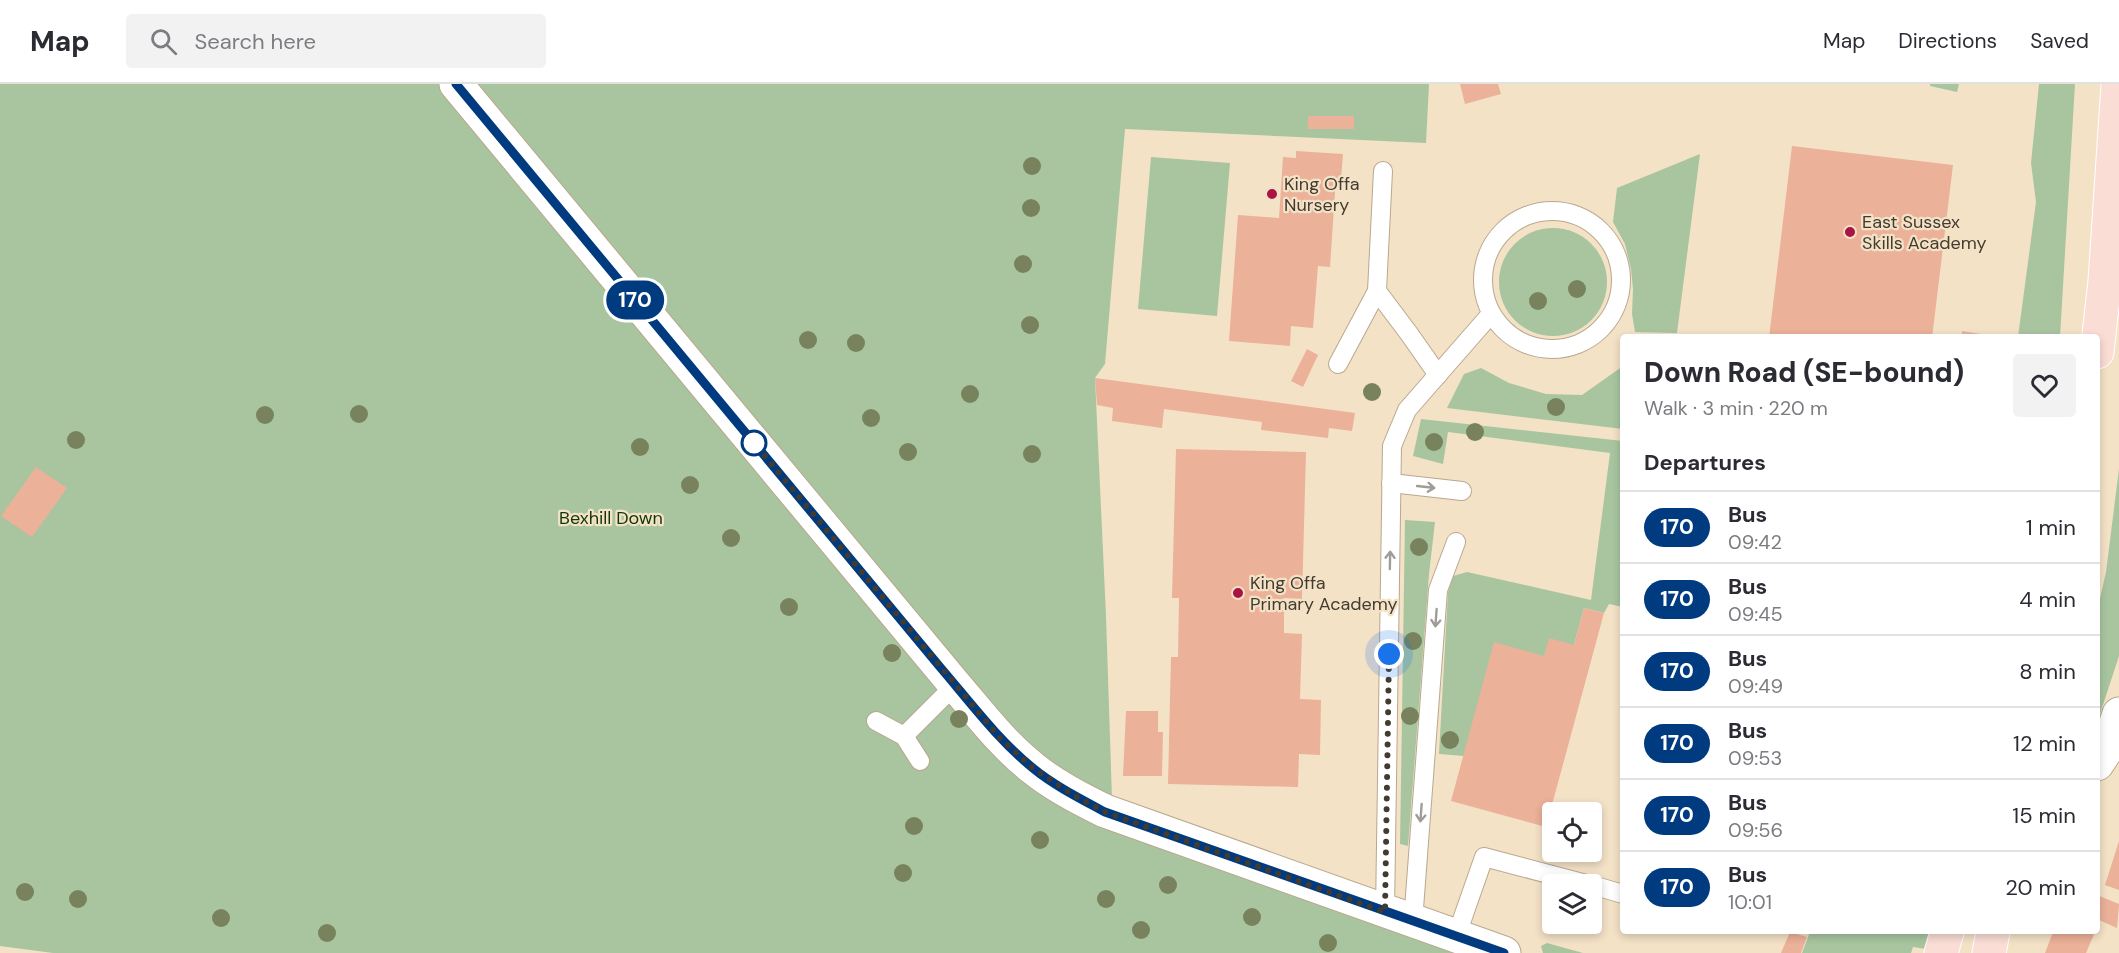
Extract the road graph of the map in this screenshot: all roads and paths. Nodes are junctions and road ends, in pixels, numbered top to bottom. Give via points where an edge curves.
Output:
1 (456, 84) edge
2 (2117, 86) edge
3 (1383, 171) dead end
4 (1377, 291) junction
5 (1490, 315) junction
6 (2099, 334) edge
7 (1338, 364) dead end
8 (1438, 375) junction
9 (1391, 483) junction
10 (1462, 490) dead end
11 (1456, 542) dead end
12 (955, 685) junction
13 (2119, 714) edge
14 (876, 721) dead end
15 (904, 736) junction
16 (2100, 760) edge
17 (920, 761) dead end
18 (1550, 874) edge
19 (1602, 888) edge
20 (1620, 893) edge
21 (1399, 917) junction
22 (1946, 934) edge
23 (1993, 934) edge
24 (1456, 937) junction
25 (1504, 953) edge
26 (1941, 953) edge
27 (1989, 953) edge

1 - 12 street
2 - 6 main road
3 - 4 lane
4 - 7 lane
4 - 8 lane
5 - 5 lane via 1483,289 1484,265 1493,242 1509,225 1531,213 1555,210 1578,215 1599,228 1614,248 1621,268 1621,290 1602,328 1584,341 1564,348 1542,349 1521,342
5 - 8 lane
8 - 9 lane via 1407,410 1392,446
9 -> 10 lane
21 -> 9 lane
11 -> 21 lane via 1438,590
12 - 15 lane
12 - 21 street via 1000,738 1034,769 1105,812
13 - 16 street
14 - 15 lane
15 - 17 lane
18 - 24 lane via 1484,856
19 - 20 lane
21 - 24 street
22 - 26 main road
23 - 27 main road
24 - 25 street

